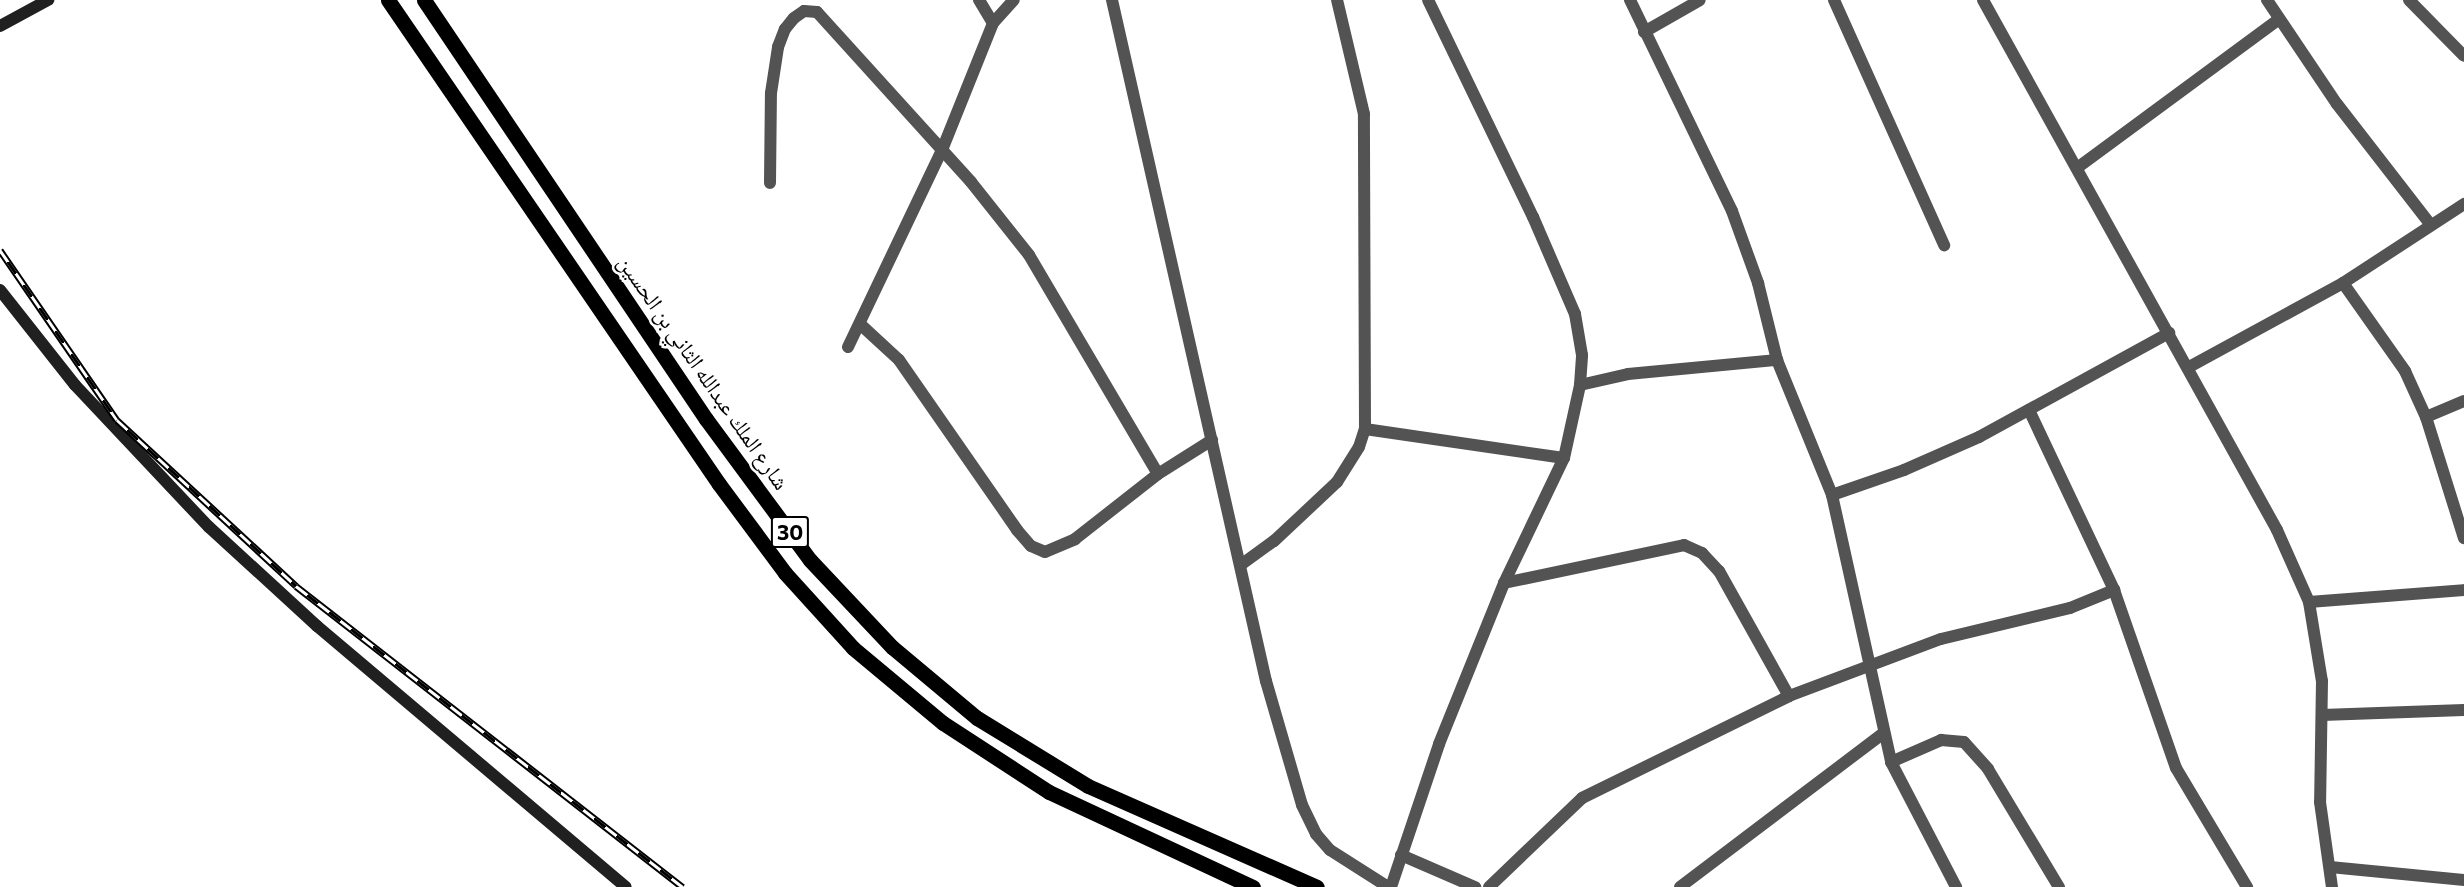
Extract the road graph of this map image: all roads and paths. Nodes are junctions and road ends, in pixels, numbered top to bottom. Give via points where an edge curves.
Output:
1 (48, 0) edge
2 (387, 0) edge
3 (424, 0) edge
4 (979, 0) edge
5 (1014, 0) edge
6 (1112, 0) edge
7 (1337, 0) edge
8 (1428, 0) edge
9 (1630, 0) edge
10 (1700, 0) edge
11 (1834, 0) edge
12 (1983, 0) edge
13 (2267, 0) edge
14 (2409, 0) edge
15 (2279, 19) junction
16 (993, 23) junction
17 (0, 26) edge
18 (1644, 32) junction
19 (2464, 56) edge
20 (942, 150) junction
21 (2077, 168) junction
22 (770, 183) dead end
23 (2464, 204) edge
24 (2430, 224) junction
25 (1944, 245) dead end
26 (2343, 283) junction
27 (0, 290) edge
28 (860, 324) junction
29 (2169, 333) junction
30 (848, 347) dead end
31 (1777, 360) junction
32 (2189, 367) junction
33 (1580, 385) junction
34 (2464, 401) edge
35 (2029, 410) junction
36 (2426, 417) junction
37 (706, 419) junction
38 (1365, 429) junction
39 (685, 435) junction
40 (1212, 440) junction
41 (1564, 458) junction
42 (1158, 474) junction
43 (1832, 495) junction
44 (2464, 538) edge
45 (1242, 564) junction
46 (1504, 583) junction
47 (2114, 590) junction
48 (2464, 590) edge
49 (2309, 603) junction
50 (1871, 667) junction
51 (1789, 696) junction
52 (2464, 710) edge
53 (2322, 715) junction
54 (1882, 734) junction
55 (1891, 762) junction
56 (1401, 855) junction
57 (2330, 867) junction
58 (2464, 880) edge
59 (626, 887) edge
60 (1253, 887) edge
61 (1317, 887) edge
62 (1389, 887) edge
63 (1475, 887) edge
64 (1489, 887) edge
65 (1680, 887) edge
66 (1956, 887) edge
67 (2059, 887) edge
68 (2247, 887) edge
69 (2332, 887) edge

1 - 17 street
2 - 39 main road, 30
3 - 37 main road, شارع الملك عبدالله الثاني بن الحسين / 30
4 - 16 street
5 - 16 street
6 - 40 street
7 - 38 street via 1364,114
8 - 33 street via 1575,314 1582,355
9 - 18 street
10 - 18 street
11 - 25 street
12 - 21 street
13 - 15 street
14 - 19 street
15 - 21 street
15 - 24 street via 2337,104
16 - 20 street
18 - 31 street via 1732,212 1758,283
20 - 22 street via 829,22 817,12 804,11 785,29 778,47 771,93
20 - 28 street
20 - 42 street via 1029,255
21 - 29 street
23 - 24 street
24 - 26 street
26 - 32 street
26 - 36 street via 2405,371
27 - 59 street via 82,393 209,527 317,626
28 - 30 street
28 - 42 street via 899,360 996,504 1031,546 1045,552 1061,548
29 - 32 street
29 - 35 street
31 - 33 street via 1628,374
31 - 43 street
32 - 49 street via 2277,530
33 - 41 street
34 - 36 street
35 - 43 street via 1904,470
35 - 47 street
36 - 44 street
37 - 39 main road
37 - 61 main road, شارع الملك عبدالله الثاني بن الحسين / 30 via 810,560 932,684 1024,750 1088,786
38 - 41 street
38 - 45 street via 1359,447 1337,482 1274,541
39 - 60 main road, 30 via 800,590 853,648 911,698 974,745 1049,792
40 - 42 street
40 - 45 street
41 - 46 street
43 - 50 street
45 - 62 street via 1266,681 1310,824 1330,850
46 - 51 street via 1684,545 1702,553 1719,571
46 - 56 street via 1439,744
47 - 50 street via 2070,608 1941,639
47 - 68 street via 2176,768
48 - 49 street
49 - 53 street via 2322,681
50 - 51 street
50 - 54 street
51 - 64 street via 1582,798
52 - 53 street
53 - 57 street via 2320,802
54 - 55 street
54 - 65 street
55 - 66 street
55 - 67 street via 1941,740 1964,742 1988,769
56 - 62 street
56 - 63 street
57 - 58 street
57 - 69 street

